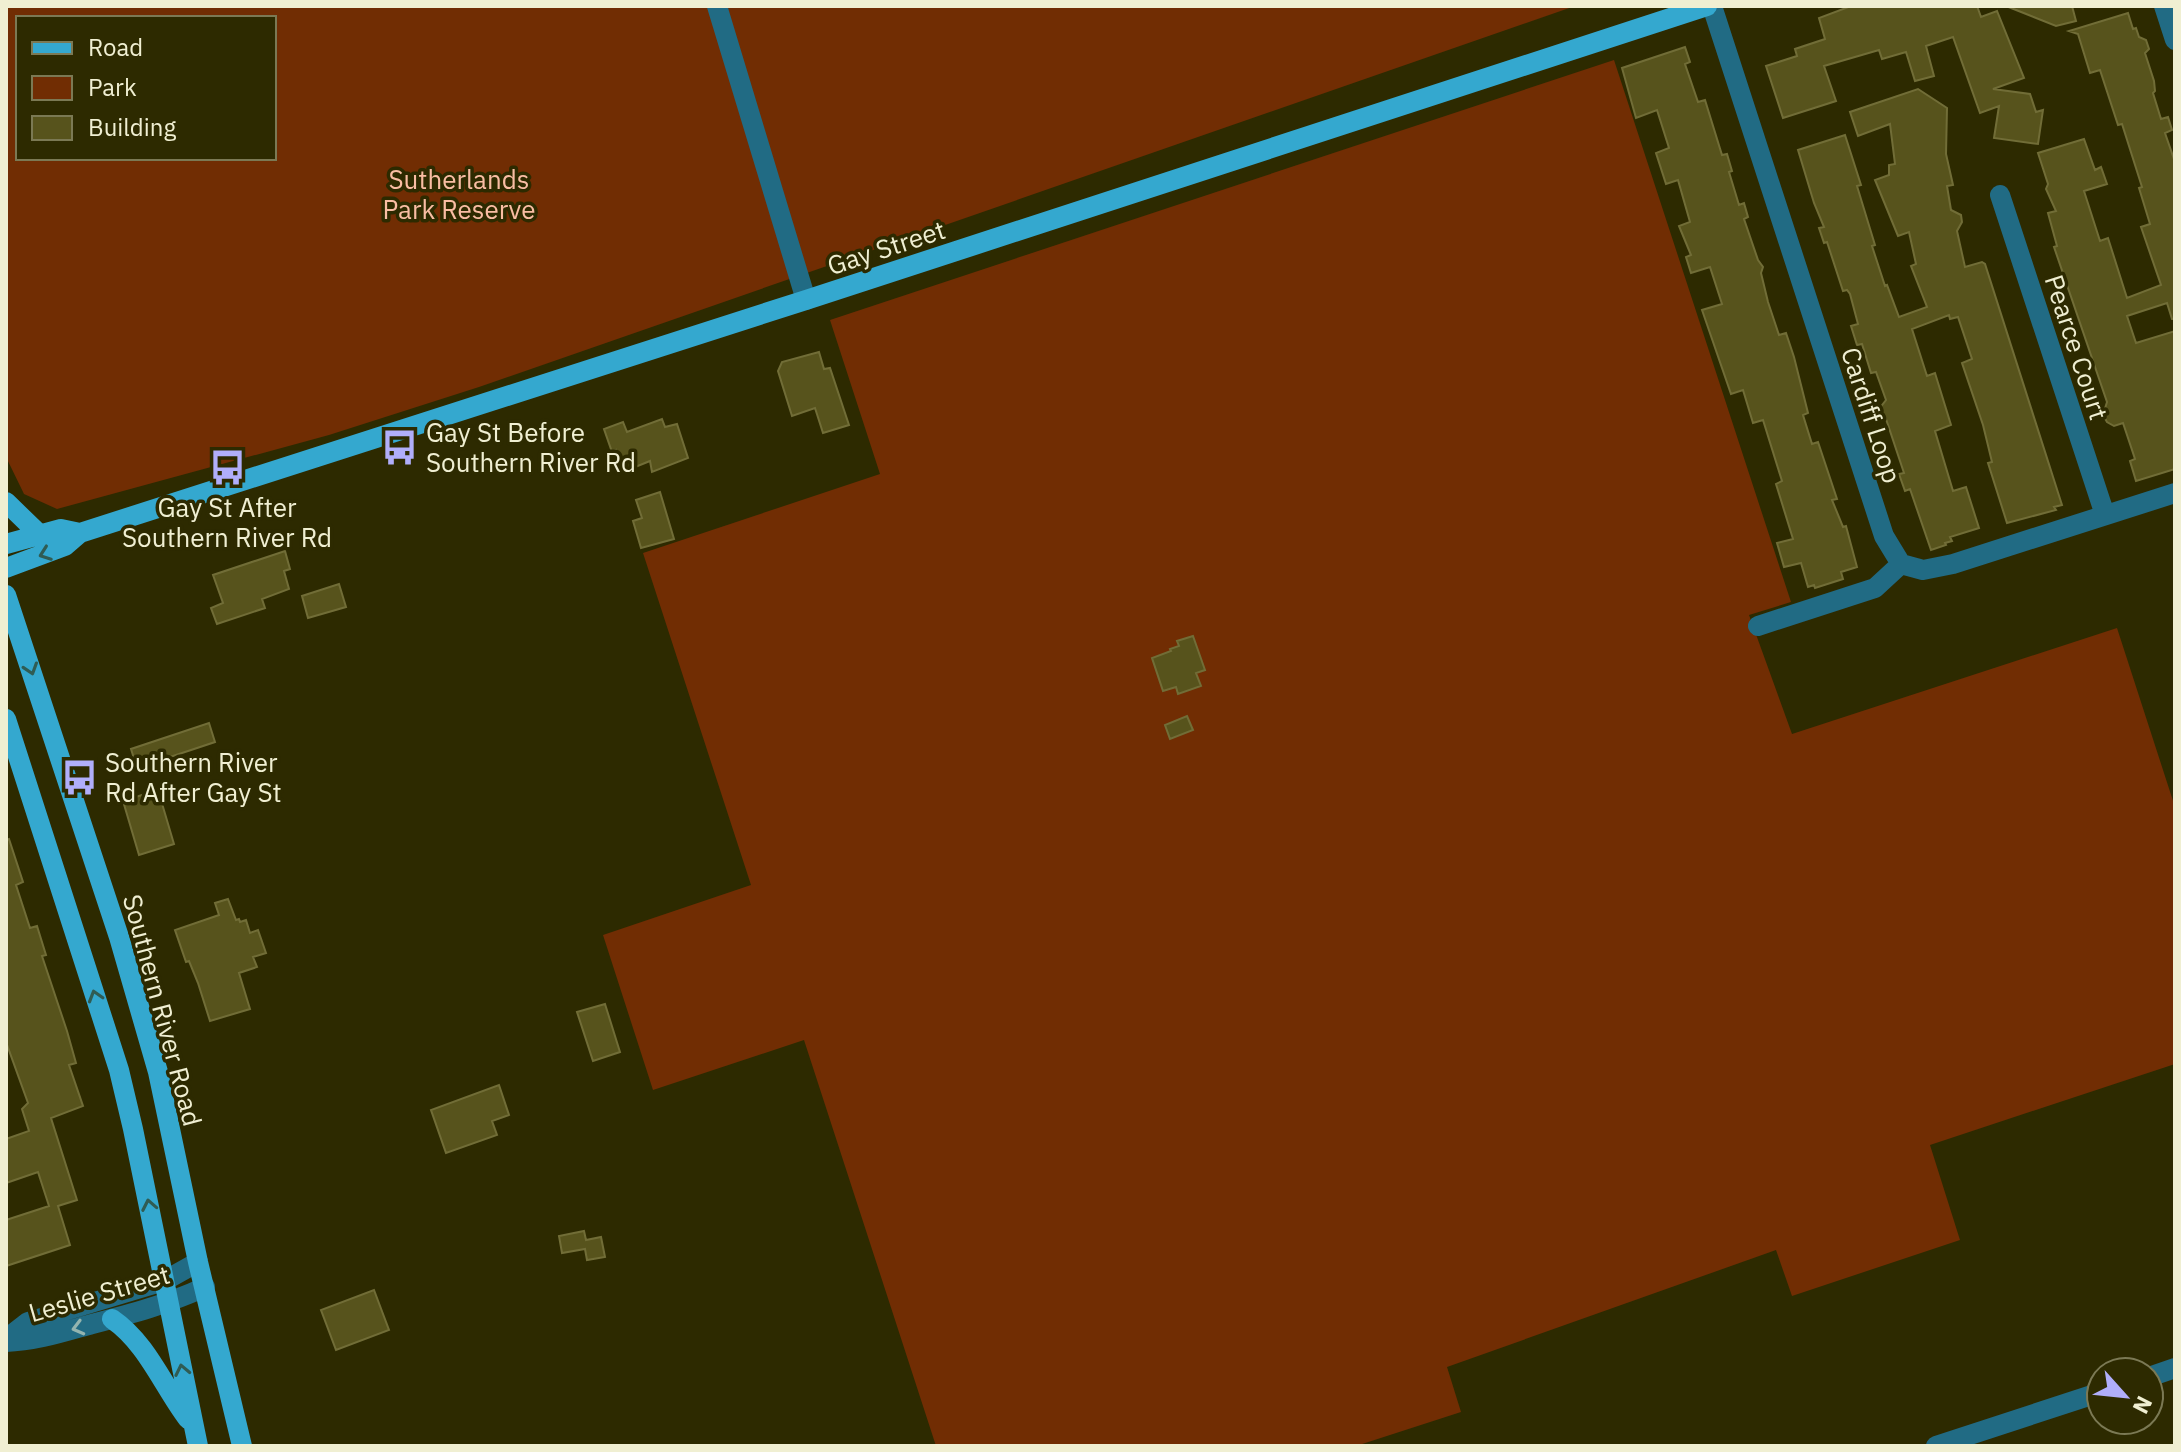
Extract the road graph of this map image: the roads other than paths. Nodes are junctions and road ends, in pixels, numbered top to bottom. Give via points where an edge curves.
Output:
1 (717, 6) edge
2 (1709, 6) edge
3 (2164, 6) edge
4 (2175, 40) edge
5 (2000, 195) dead end
6 (806, 300) junction
7 (2175, 493) edge
8 (6, 502) edge
9 (2105, 515) junction
10 (80, 533) junction
11 (39, 534) junction
12 (6, 544) edge
13 (1901, 564) junction
14 (6, 568) edge
15 (6, 595) edge
16 (1758, 626) dead end
17 (6, 719) edge
18 (198, 1262) junction
19 (164, 1281) junction
20 (205, 1287) junction
21 (169, 1304) junction
22 (112, 1319) junction
23 (6, 1340) edge
24 (220, 1348) junction
25 (2085, 1397) edge
26 (193, 1425) junction
27 (198, 1446) edge
28 (242, 1446) edge
29 (253, 1446) edge
30 (1936, 1446) edge

1 - 6 street
2 - 6 main road, Gay Street
2 - 13 street, Cardiff Loop via 1884,536
3 - 4 street
5 - 9 street, Pearce Court
6 - 10 main road, Gay Street
7 - 9 street
8 - 11 main road
9 - 13 street via 1953,564 1923,570
10 - 11 main road, Gay Street via 61,529
10 -> 14 main road, Gay Street via 65,546
11 - 12 main road, Gay Street
13 - 16 street via 1875,588
15 -> 18 main road, Southern River Road via 124,952 158,1072
19 -> 17 main road via 119,1070
18 - 19 street, Leslie Street
18 - 20 main road, Southern River Road
19 - 21 main road
19 - 23 street, Leslie Street via 28,1322
20 - 21 street, Leslie Street
20 - 24 main road, Southern River Road
21 - 22 street, Leslie Street
26 -> 21 main road
22 -> 23 street, Leslie Street via 30,1341
22 - 26 main road via 134,1337
24 - 28 main road, Southern River Road
24 - 29 main road
25 - 30 street
26 - 27 main road

